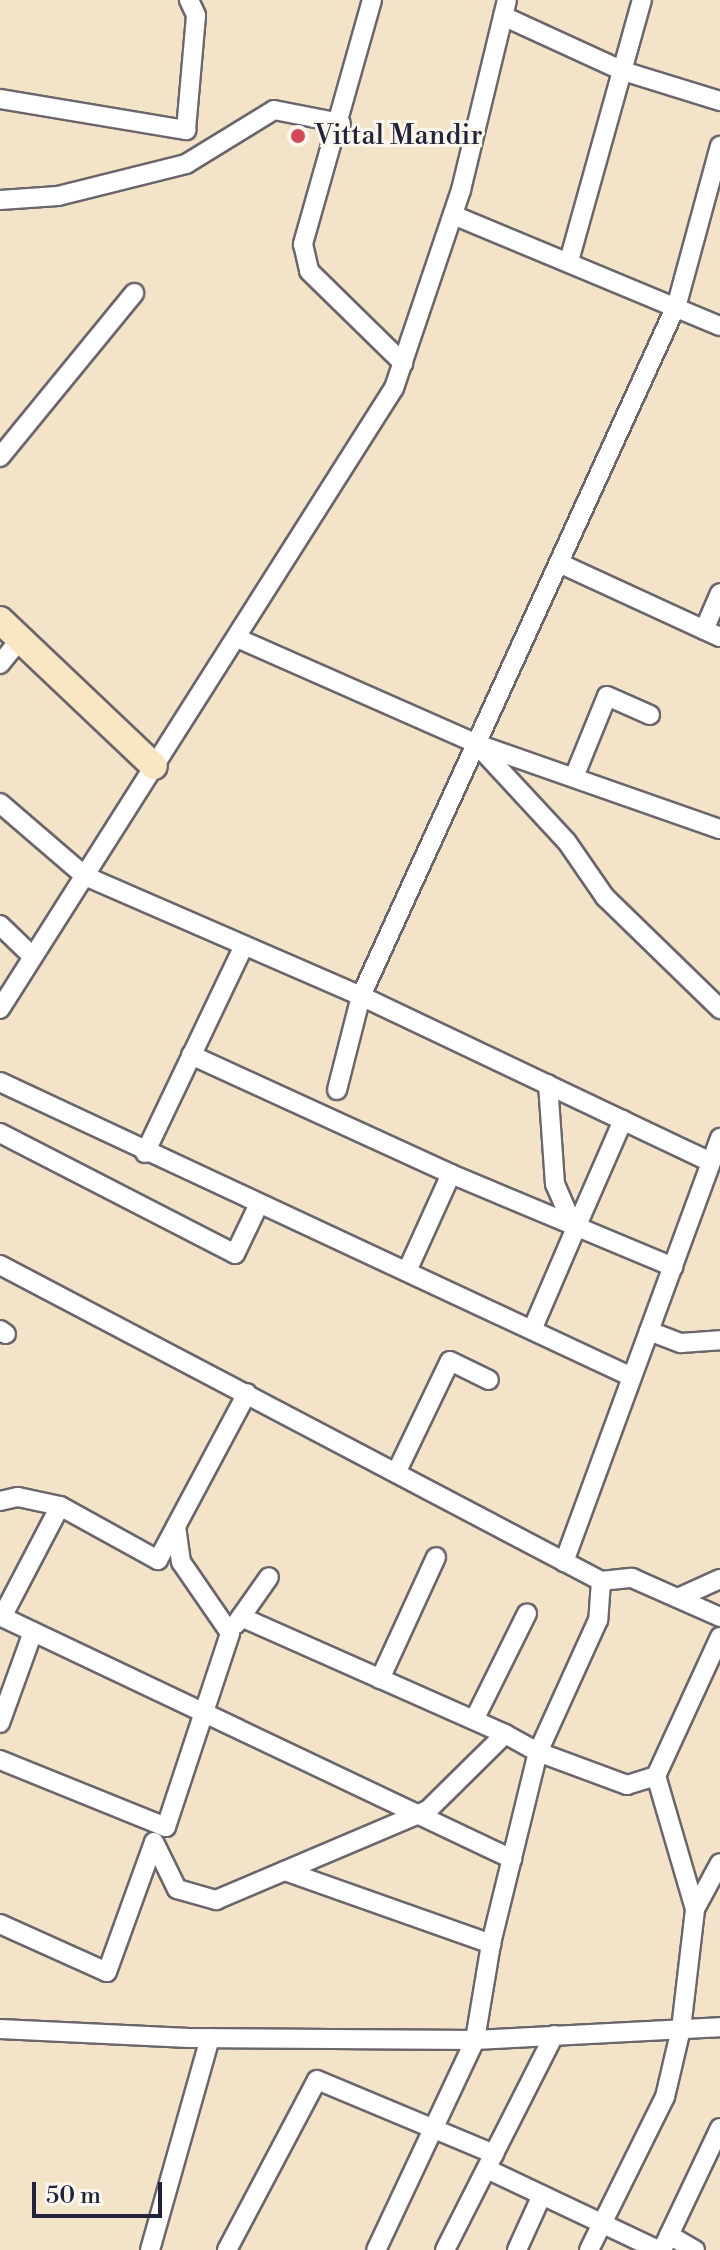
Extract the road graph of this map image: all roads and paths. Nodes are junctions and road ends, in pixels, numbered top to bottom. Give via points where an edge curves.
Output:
1 (189, 0) edge
2 (372, 0) edge
3 (642, 0) edge
4 (505, 8) edge
5 (623, 71) junction
6 (0, 99) edge
7 (720, 101) edge
8 (341, 123) junction
9 (720, 146) edge
10 (0, 200) edge
11 (453, 215) junction
12 (569, 261) junction
13 (134, 293) dead end
14 (677, 304) junction
15 (720, 326) edge
16 (403, 363) junction
17 (0, 457) edge
18 (559, 563) junction
19 (720, 593) edge
20 (0, 620) edge
21 (712, 633) edge
22 (237, 638) junction
23 (20, 639) junction
24 (0, 664) edge
25 (650, 715) dead end
26 (477, 744) junction
27 (154, 766) junction
28 (574, 777) junction
29 (0, 803) edge
30 (720, 829) edge
31 (85, 876) junction
32 (0, 925) edge
33 (244, 945) junction
34 (32, 956) junction
35 (361, 996) junction
36 (0, 1009) edge
37 (720, 1009) edge
38 (191, 1055) junction
39 (0, 1082) edge
40 (548, 1084) junction
41 (337, 1090) dead end
42 (623, 1120) junction
43 (0, 1133) edge
44 (720, 1138) edge
45 (145, 1153) junction
46 (711, 1162) junction
47 (451, 1174) junction
48 (259, 1204) junction
49 (575, 1230) junction
50 (0, 1265) edge
51 (673, 1267) junction
52 (407, 1271) junction
53 (532, 1330) junction
54 (649, 1331) junction
55 (720, 1340) edge
56 (632, 1377) junction
57 (489, 1380) dead end
58 (247, 1393) junction
59 (396, 1473) junction
60 (0, 1501) edge
61 (60, 1506) junction
62 (176, 1526) junction
63 (436, 1557) dead end
64 (564, 1562) junction
65 (269, 1577) dead end
66 (720, 1579) edge
67 (601, 1581) junction
68 (678, 1598) junction
69 (527, 1613) dead end
70 (1, 1616) edge
71 (241, 1617) junction
72 (720, 1617) edge
73 (33, 1632) junction
74 (230, 1633) junction
75 (720, 1637) edge
76 (380, 1679) junction
77 (202, 1712) junction
78 (474, 1720) junction
79 (0, 1723) edge
80 (505, 1734) junction
81 (538, 1752) junction
82 (0, 1760) edge
83 (656, 1776) junction
84 (417, 1815) junction
85 (512, 1859) junction
86 (720, 1863) edge
87 (285, 1871) junction
88 (695, 1909) junction
89 (0, 1924) edge
90 (491, 1944) junction
91 (720, 2027) edge
92 (0, 2029) edge
93 (681, 2029) junction
94 (554, 2035) junction
95 (210, 2038) junction
96 (475, 2040) junction
97 (434, 2127) junction
98 (720, 2128) edge
99 (490, 2161) junction
100 (542, 2195) junction
101 (601, 2224) junction
102 (663, 2245) edge
103 (150, 2250) edge
104 (227, 2250) edge
105 (376, 2250) edge
106 (445, 2250) edge
107 (517, 2250) edge
108 (589, 2250) edge
109 (695, 2250) edge

1 - 6 street via 196,15 186,130
2 - 8 street
3 - 5 street
4 - 5 street
4 - 11 street
5 - 7 street
5 - 12 street
8 - 10 street via 274,110 186,164 58,196
8 - 16 street via 303,244 309,271
9 - 14 street
11 - 12 street
11 - 16 street
12 - 14 street
13 - 17 street
14 - 15 street
14 - 18 street
16 - 22 street via 394,388 322,510
18 - 21 street
18 - 26 street
19 - 21 street
20 - 23 street
22 - 26 street
22 - 27 street
23 - 24 street
23 - 27 street
25 - 28 street via 607,696
26 - 28 street
26 - 35 street
26 - 37 street via 567,842 605,897
27 - 31 street
28 - 30 street
29 - 31 street
31 - 33 street
31 - 34 street
32 - 34 street
33 - 35 street
33 - 38 street
34 - 36 street
35 - 40 street
35 - 41 street
38 - 45 street
38 - 47 street
39 - 45 street
40 - 42 street
40 - 49 street via 555,1184
42 - 46 street
42 - 49 street
43 - 48 street via 235,1254
44 - 46 street
45 - 48 street
46 - 51 street
47 - 49 street
47 - 52 street
48 - 52 street
49 - 51 street
49 - 53 street
50 - 58 street
51 - 54 street
52 - 53 street
53 - 56 street
54 - 55 street via 681,1343
54 - 56 street
56 - 64 street
57 - 59 street via 450,1361
58 - 59 street
58 - 62 street
59 - 64 street
60 - 61 street via 18,1497
61 - 62 street via 158,1560
61 - 70 street
62 - 74 street via 181,1562
63 - 76 street
64 - 67 street
65 - 71 street
66 - 68 street
67 - 68 street via 632,1578
67 - 81 street via 598,1620
68 - 72 street
69 - 78 street
70 - 73 street
71 - 74 street
71 - 76 street
73 - 77 street
73 - 79 street
74 - 77 street
75 - 83 street
76 - 78 street
77 - 82 street via 166,1827
77 - 84 street
78 - 80 street
80 - 81 street
80 - 84 street
81 - 83 street via 627,1785
81 - 85 street
83 - 88 street
84 - 85 street
84 - 87 street
85 - 90 street
86 - 88 street
87 - 89 street via 216,1900 177,1889 154,1842 107,1972
87 - 90 street
88 - 93 street
90 - 96 street
91 - 93 street
92 - 95 street
93 - 94 street
93 - 101 street via 665,2097
94 - 96 street
94 - 99 street
95 - 96 street
95 - 103 street
96 - 97 street
97 - 99 street
97 - 104 street via 317,2080
97 - 105 street
98 - 102 street
99 - 100 street
99 - 106 street
100 - 101 street
100 - 107 street
101 - 102 street
101 - 108 street
102 - 109 street

